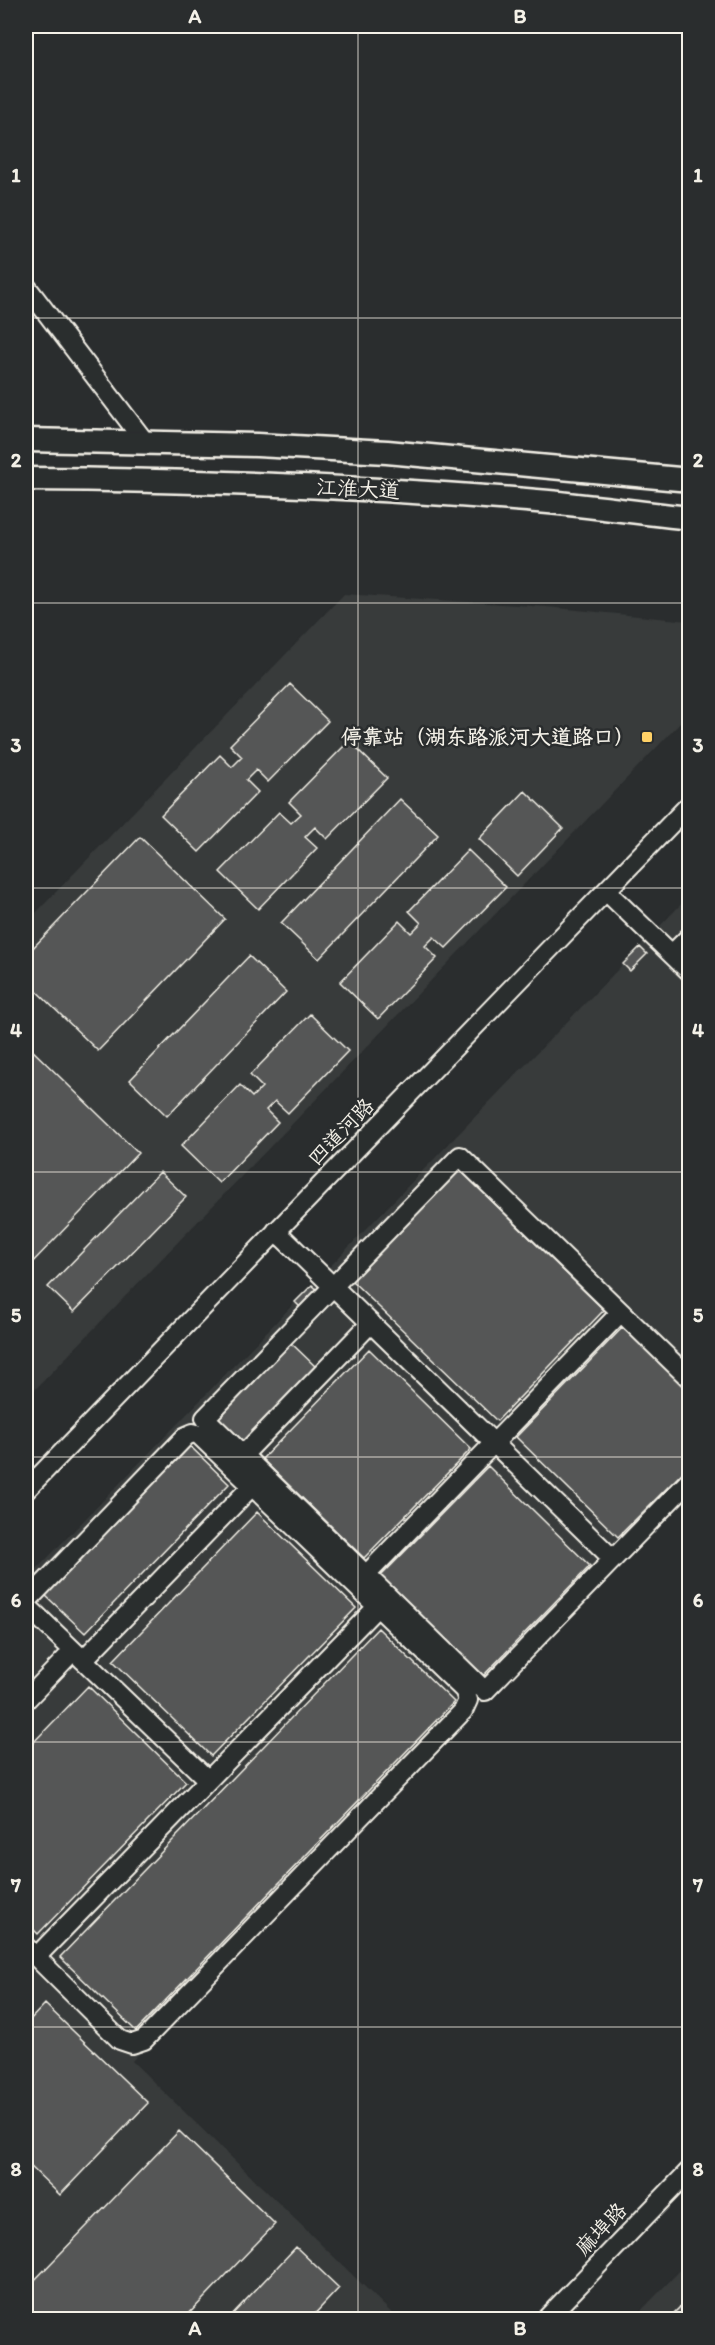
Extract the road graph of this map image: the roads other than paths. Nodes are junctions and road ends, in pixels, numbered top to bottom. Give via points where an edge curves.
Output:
1 (26, 286) edge
2 (26, 440) edge
3 (145, 442) junction
4 (26, 479) edge
5 (690, 480) edge
6 (690, 518) edge
7 (690, 804) edge
8 (606, 891) junction
9 (690, 936) edge
10 (672, 954) junction
11 (690, 972) edge
12 (276, 1231) junction
13 (333, 1286) junction
14 (621, 1312) junction
15 (371, 1323) junction
16 (690, 1379) edge
17 (494, 1443) junction
18 (243, 1455) junction
19 (690, 1480) edge
20 (252, 1486) junction
21 (26, 1490) edge
22 (613, 1559) junction
23 (366, 1575) junction
24 (26, 1603) edge
25 (377, 1606) junction
26 (78, 1655) junction
27 (26, 1700) edge
28 (208, 1780) junction
29 (31, 1952) edge
30 (690, 2170) edge
31 (545, 2319) edge

1 - 3 street
2 - 3 main road, 江淮大道
3 - 5 main road, 江淮大道 via 387,452
4 - 6 main road, 江淮大道 via 386,490
7 - 8 street, 四道河路
8 - 10 street
8 - 12 street, 四道河路
9 - 10 street
10 - 11 street
12 - 13 street
12 - 21 street, 四道河路
13 - 14 street via 460,1156
13 - 15 street
13 - 18 street via 205,1418
14 - 16 street
14 - 17 street
15 - 17 street
15 - 18 street
17 - 22 street
17 - 23 street
18 - 23 street
19 - 22 street
20 - 24 street via 193,1432
20 - 25 street
20 - 26 street
22 - 23 street via 485,1691
24 - 26 street
25 - 28 street
25 - 29 street via 464,1690 468,1700 463,1711 152,2032 144,2040 120,2040
26 - 27 street
26 - 28 street
28 - 29 street
30 - 31 street, 麻埠路

